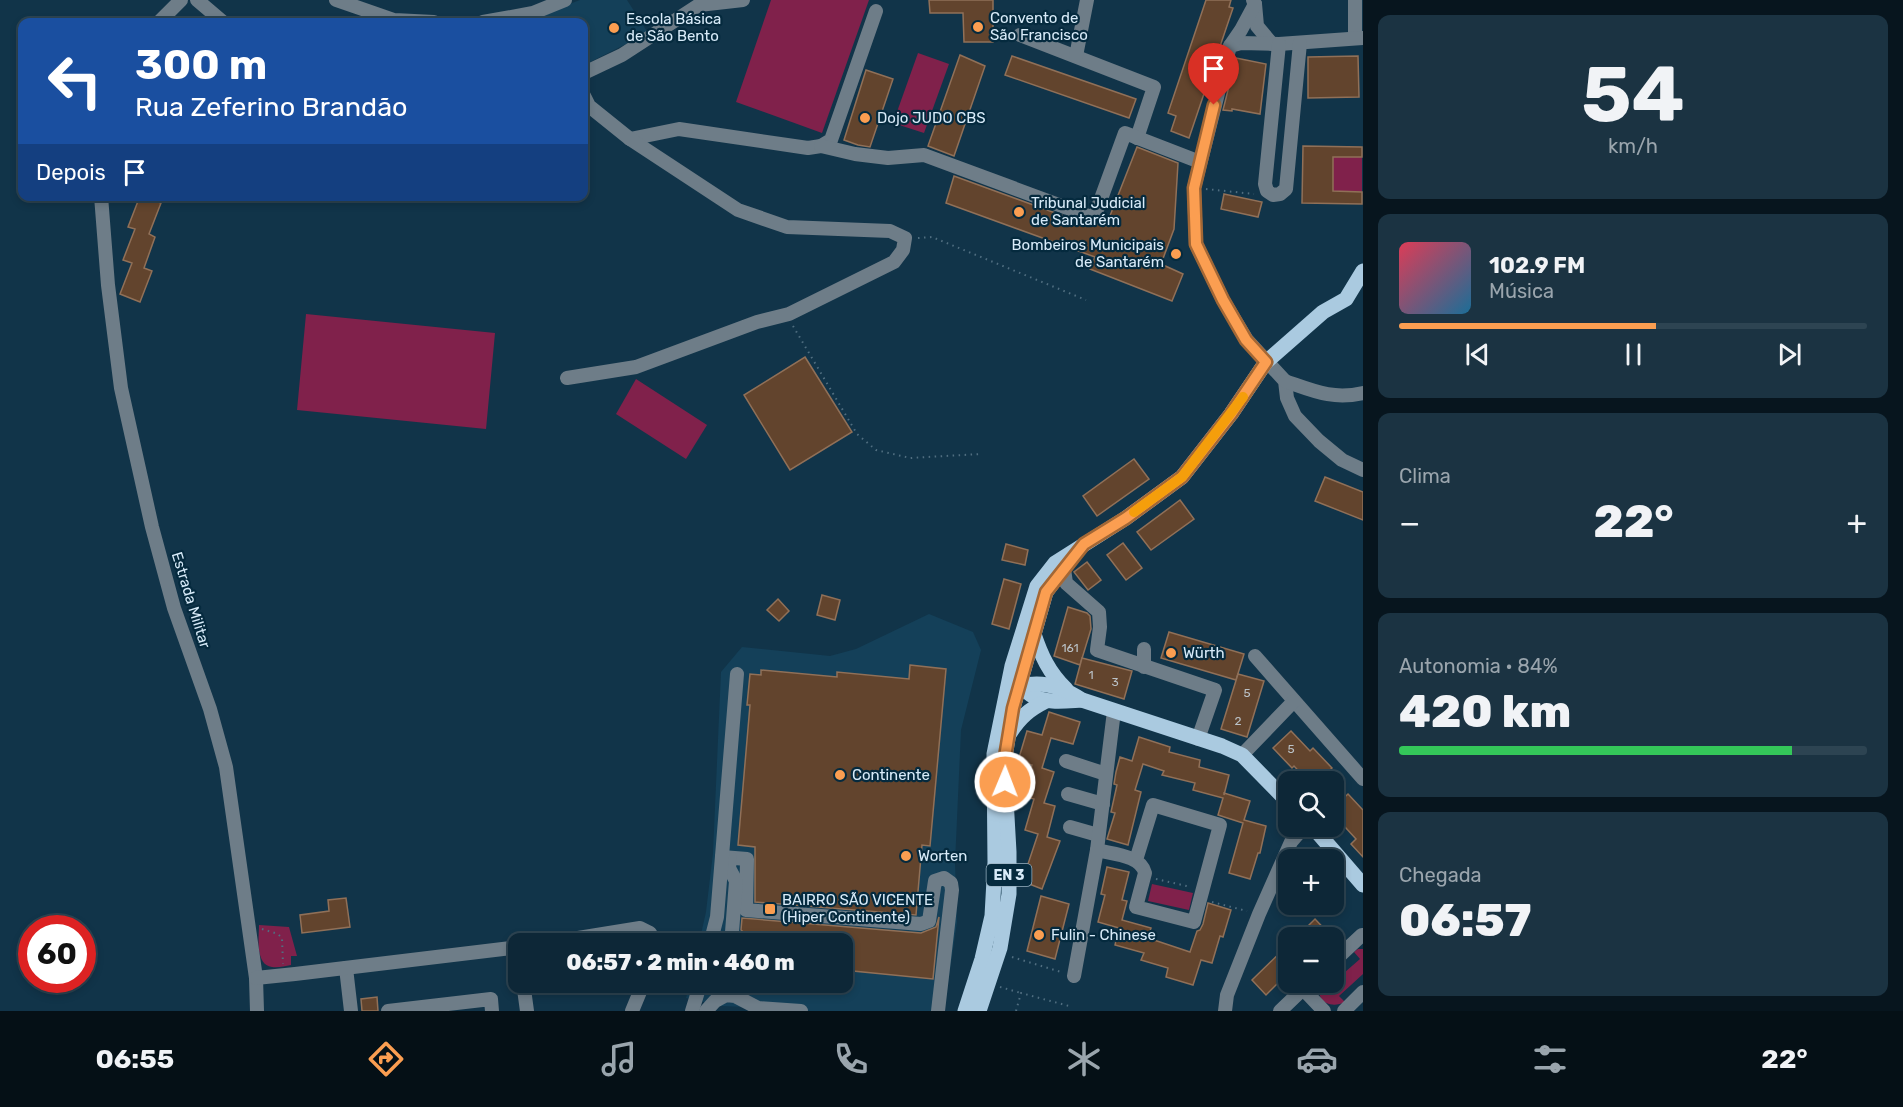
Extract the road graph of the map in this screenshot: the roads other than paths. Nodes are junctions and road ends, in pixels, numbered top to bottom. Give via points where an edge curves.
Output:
1 (181, 0) edge
2 (197, 0) edge
3 (336, 0) edge
4 (743, 0) edge
5 (1087, 0) edge
6 (1355, 0) edge
7 (560, 1) edge
8 (1256, 1) edge
9 (876, 11) dead end
10 (163, 18) edge
11 (218, 18) edge
12 (388, 18) edge
13 (505, 18) edge
14 (1020, 34) dead end
15 (1359, 38) edge
16 (1300, 43) junction
17 (1275, 44) junction
18 (1230, 46) junction
19 (1076, 56) junction
20 (588, 71) edge
21 (588, 104) edge
22 (1137, 138) junction
23 (630, 139) junction
24 (821, 146) junction
25 (1200, 162) junction
26 (101, 201) edge
27 (1363, 271) edge
28 (1266, 362) junction
29 (567, 378) dead end
30 (1286, 381) junction
31 (1363, 393) edge
32 (1363, 470) edge
33 (1084, 544) junction
34 (1064, 569) junction
35 (1034, 634) junction
36 (1144, 650) dead end
37 (1255, 656) dead end
38 (1144, 667) junction
39 (737, 674) dead end
40 (1015, 684) junction
41 (1068, 691) junction
42 (1082, 700) junction
43 (1047, 701) junction
44 (1294, 701) junction
45 (1114, 711) junction
46 (1008, 735) junction
47 (1198, 739) junction
48 (1242, 755) junction
49 (1066, 761) dead end
50 (1106, 774) junction
51 (1363, 779) edge
52 (1278, 792) edge
53 (1068, 794) dead end
54 (1103, 804) junction
55 (1070, 827) dead end
56 (1098, 835) junction
57 (1295, 837) edge
58 (1322, 837) edge
59 (1097, 850) junction
60 (726, 857) junction
61 (1136, 860) junction
62 (728, 876) dead end
63 (1363, 885) edge
64 (609, 933) edge
65 (650, 933) edge
66 (713, 933) edge
67 (717, 933) edge
68 (732, 933) edge
69 (1363, 936) edge
70 (508, 949) edge
71 (1344, 952) edge
72 (346, 968) junction
73 (1074, 976) road end
74 (256, 978) junction
75 (1363, 992) edge
76 (524, 993) edge
77 (639, 993) edge
78 (700, 993) edge
79 (1299, 993) edge
80 (1312, 993) edge
81 (698, 1010) edge
82 (257, 1011) edge
83 (351, 1011) edge
84 (388, 1011) edge
85 (492, 1011) edge
86 (526, 1011) edge
87 (632, 1011) edge
88 (801, 1011) edge
89 (938, 1011) edge
90 (965, 1011) edge
91 (979, 1011) edge
92 (1225, 1011) edge
93 (1280, 1011) edge
94 (1324, 1011) edge
95 (1344, 1011) edge

1 - 10 street
2 - 11 street
3 - 12 street
4 - 20 street via 699,5 622,55
5 - 19 street
6 - 15 street
7 - 13 street via 533,13
8 - 17 street via 1257,26
8 - 18 street
9 - 24 street via 831,140
14 - 19 street
15 - 16 street
16 - 17 street
16 - 17 street via 1286,189 1273,195 1264,184
17 - 18 street
18 - 25 street
19 - 22 street via 1154,87
21 - 23 street
22 - 24 street via 1125,133 1094,218 924,154 888,158
22 - 25 street
23 - 24 street via 678,129 808,148
23 - 29 street via 738,210 787,226 890,231 905,238 903,250 894,262 789,314 636,367
25 - 28 street via 1194,188 1196,244 1246,340
26 - 74 street, Estrada Militar via 121,388 174,608 210,708 226,767
27 - 28 main road, EN 3 via 1346,299 1323,312
28 - 30 street
28 - 33 main road, EN 3 via 1182,477
30 - 31 street via 1321,394 1341,397
30 - 32 street via 1287,398 1296,416 1342,460
33 - 34 main road, EN 3
33 - 40 main road, EN 3 via 1055,563 1037,586 1012,666
34 - 35 main road, EN 3 via 1046,592
34 - 38 street via 1066,583 1100,612 1097,650
35 - 40 main road, EN 3
35 - 41 main road via 1046,664
36 - 38 street
37 - 44 street
38 - 47 street via 1215,690
39 - 60 street
40 - 41 main road via 1034,682
40 - 43 main road
40 - 46 main road, EN 3
40 - 90 main road, EN 3 via 994,754 992,916
41 - 42 main road
42 - 43 main road
42 - 45 main road
43 - 46 main road via 1031,708
44 - 48 street
44 - 51 street
45 - 47 main road
45 - 50 street
46 - 91 main road, EN 3 via 1004,763 1009,894 1000,948
47 - 48 main road
48 - 52 main road
49 - 50 street
50 - 54 street
53 - 54 street
54 - 56 street
55 - 56 street
56 - 59 street
57 - 92 street via 1259,914 1227,995
58 - 63 main road
59 - 61 street
59 - 73 street
60 - 66 street
60 - 68 street via 736,881
60 - 89 street via 747,859 746,910 921,924 929,921 935,881 944,878 951,883
61 - 61 street via 1153,805 1220,825 1194,922 1136,907 1144,876 1144,868
62 - 67 street via 725,926
64 - 65 street via 640,928
69 - 71 street
70 - 72 street
72 - 74 street
72 - 83 street
74 - 82 street, Estrada Militar
75 - 95 street
76 - 86 street
77 - 87 street
78 - 81 street
79 - 93 street
80 - 94 street
81 - 88 street via 726,995 758,1008
84 - 85 street via 491,999

